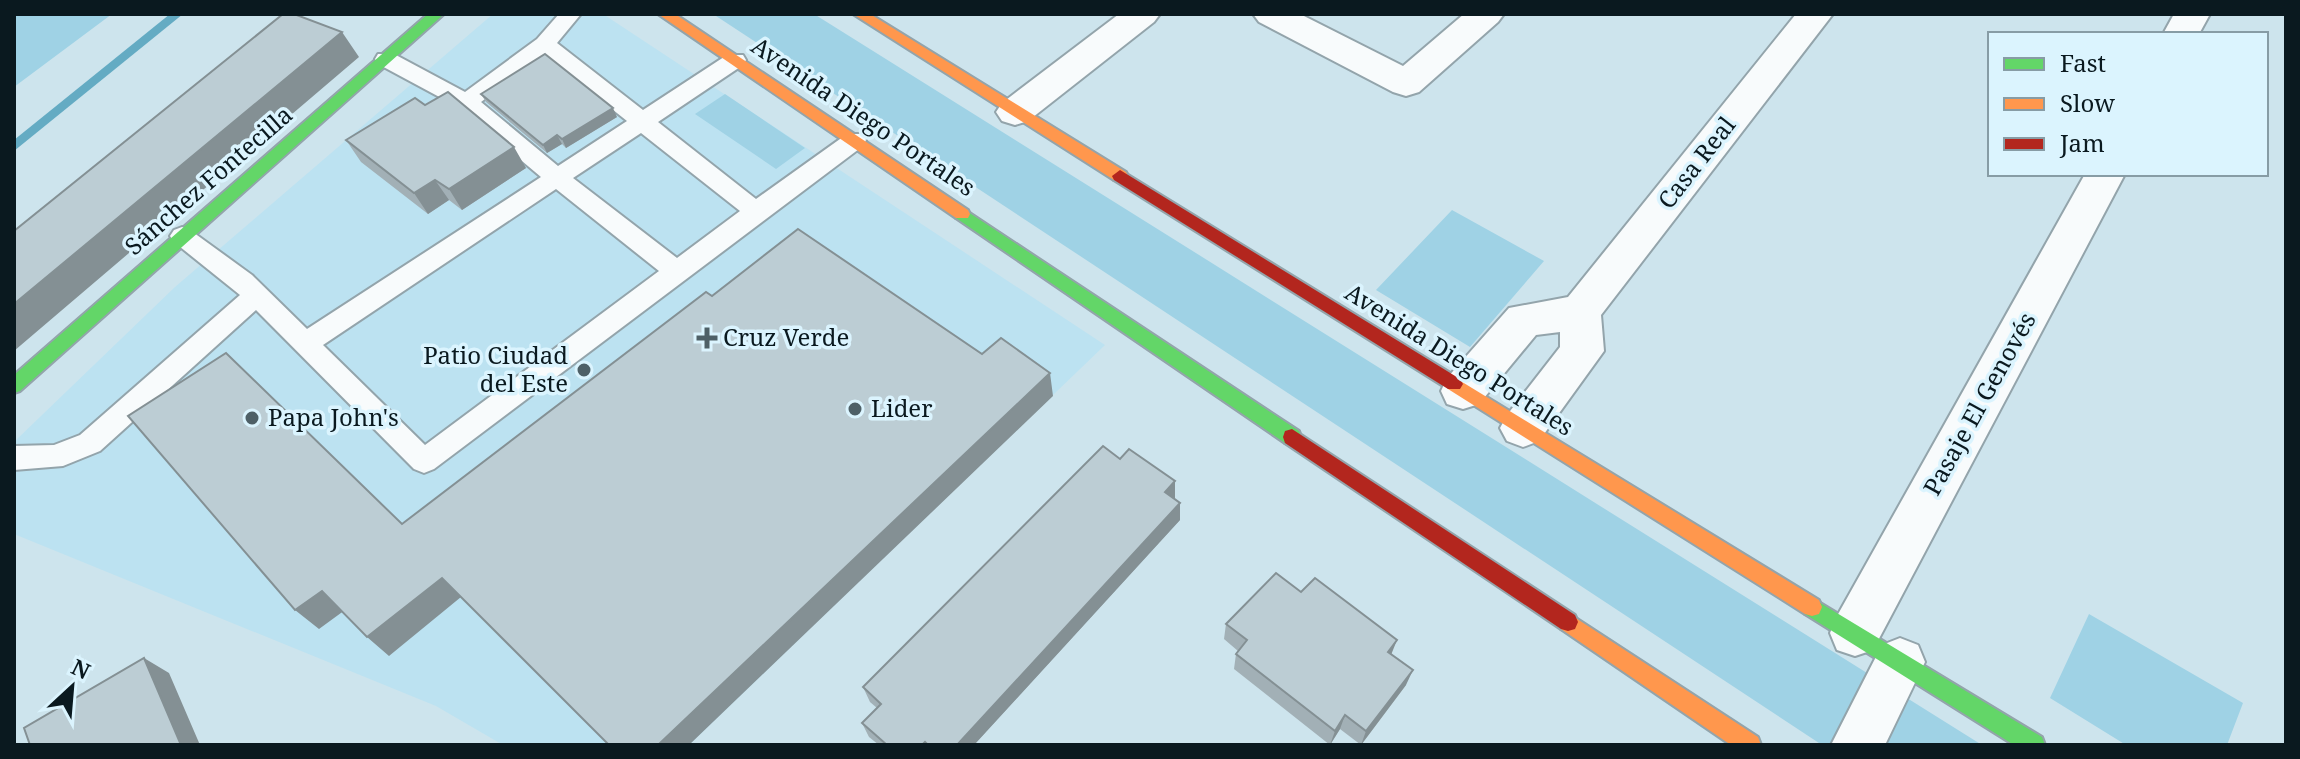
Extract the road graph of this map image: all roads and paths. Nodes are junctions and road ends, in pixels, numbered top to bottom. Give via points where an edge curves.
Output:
1 (437, 14) edge
2 (571, 14) edge
3 (665, 14) edge
4 (860, 14) edge
5 (1142, 14) edge
6 (1271, 14) edge
7 (1486, 14) edge
8 (1815, 14) edge
9 (2192, 14) edge
10 (2182, 32) edge
11 (544, 44) junction
12 (386, 59) junction
13 (735, 60) junction
14 (466, 102) junction
15 (1015, 112) junction
16 (643, 121) junction
17 (855, 140) junction
18 (2104, 176) edge
19 (556, 177) junction
20 (756, 211) junction
21 (182, 236) junction
22 (678, 272) junction
23 (255, 296) junction
24 (1580, 312) junction
25 (306, 343) junction
26 (14, 386) edge
27 (1463, 391) junction
28 (1523, 428) junction
29 (14, 458) edge
30 (1855, 633) junction
31 (1900, 662) junction
32 (1750, 745) edge
33 (1857, 745) edge
34 (2034, 745) edge

1 - 12 street, Sánchez Fontecilla
2 - 11 lane
3 - 13 street, Avenida Diego Portales
4 - 15 street, Avenida Diego Portales
5 - 15 street
6 - 7 street via 1406,83
8 - 24 street, Casa Real
9 - 10 street
11 - 14 lane
11 - 16 lane
12 - 14 lane
12 - 21 street, Sánchez Fontecilla
13 - 16 lane
13 - 17 street, Avenida Diego Portales
14 - 19 lane
15 - 27 street, Avenida Diego Portales
16 - 19 lane
16 - 20 lane
17 - 20 lane
17 - 32 street, Avenida Diego Portales
18 - 30 street, Pasaje El Genovés
19 - 22 lane
19 - 25 lane
20 - 22 lane
21 - 23 lane
21 - 26 street, Sánchez Fontecilla
22 - 25 lane via 424,461
23 - 25 lane
23 - 29 lane via 90,443 51,459
24 - 27 street via 1524,320
24 - 28 street via 1582,351
27 - 28 street, Avenida Diego Portales
28 - 30 street, Avenida Diego Portales
30 - 31 street, Avenida Diego Portales
31 - 33 street
31 - 34 street, Avenida Diego Portales

